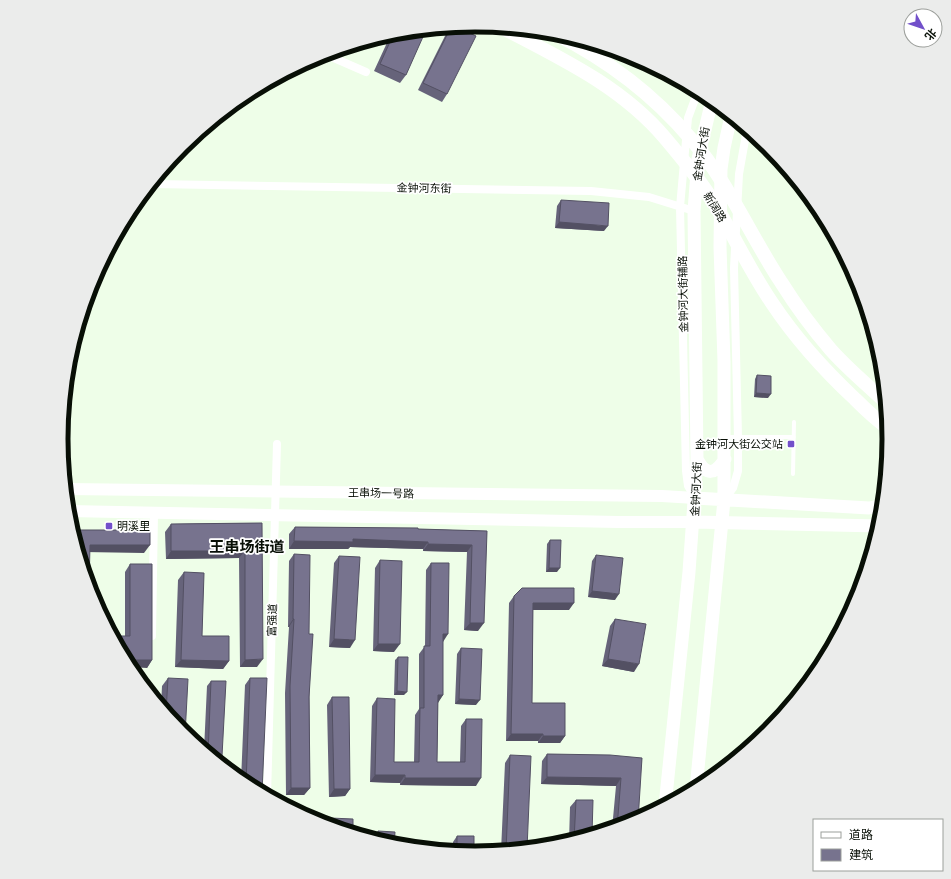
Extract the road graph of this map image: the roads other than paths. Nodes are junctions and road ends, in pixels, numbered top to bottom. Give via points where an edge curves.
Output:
1 (512, 34) edge
2 (577, 45) edge
3 (333, 58) edge
4 (366, 72) dead end
5 (696, 97) edge
6 (710, 107) edge
7 (730, 121) edge
8 (746, 135) edge
9 (158, 184) edge
10 (680, 207) junction
11 (694, 211) junction
12 (881, 397) edge
13 (794, 422) dead end
14 (882, 424) edge
15 (738, 436) junction
16 (725, 437) junction
17 (794, 437) junction
18 (277, 444) dead end
19 (697, 459) junction
20 (725, 459) junction
21 (794, 474) dead end
22 (71, 489) edge
23 (276, 492) junction
24 (695, 498) junction
25 (724, 500) junction
26 (877, 506) edge
27 (74, 511) edge
28 (154, 513) junction
29 (274, 515) junction
30 (694, 522) junction
31 (723, 522) junction
32 (873, 526) edge
33 (152, 636) edge
34 (697, 781) edge
35 (267, 789) edge
36 (666, 800) edge

1 - 14 highway, 新阔路 via 601,82 630,102 665,137 712,201 771,302 798,339 837,383
2 - 12 highway, 新阔路 via 613,67 665,111 692,140 726,187 780,282 797,306 832,351
3 - 4 street
5 - 10 street, 金钟河大街辅路 via 688,118
6 - 11 main road, 金钟河大街 via 698,159
7 - 16 main road, 金钟河大街 via 721,169 720,247
8 - 15 street via 739,174 734,268
9 - 10 street, 金钟河东街 via 591,191 649,197
10 - 11 street, 金钟河东街
10 - 24 street, 金钟河大街辅路 via 686,471 688,486
11 - 19 main road, 金钟河大街
13 - 17 lane
15 - 16 lane
15 - 17 lane
15 - 25 street via 738,471 733,488
16 - 20 main road, 金钟河大街
17 - 21 lane
18 - 23 street, 富强道
19 - 20 main road via 706,471 712,472
19 - 24 main road, 金钟河大街
20 - 25 main road, 金钟河大街
22 - 23 main road, 王串场一号路
23 - 24 main road, 王串场一号路
23 - 29 street, 富强道
24 - 25 main road
24 - 30 main road, 金钟河大街
25 - 26 main road via 868,508
25 - 31 main road, 金钟河大街
27 - 28 main road
28 - 29 main road
28 - 33 street
29 - 30 main road
29 - 35 street, 富强道
30 - 31 main road
30 - 36 main road, 金钟河大街
31 - 32 main road
31 - 34 main road, 金钟河大街

